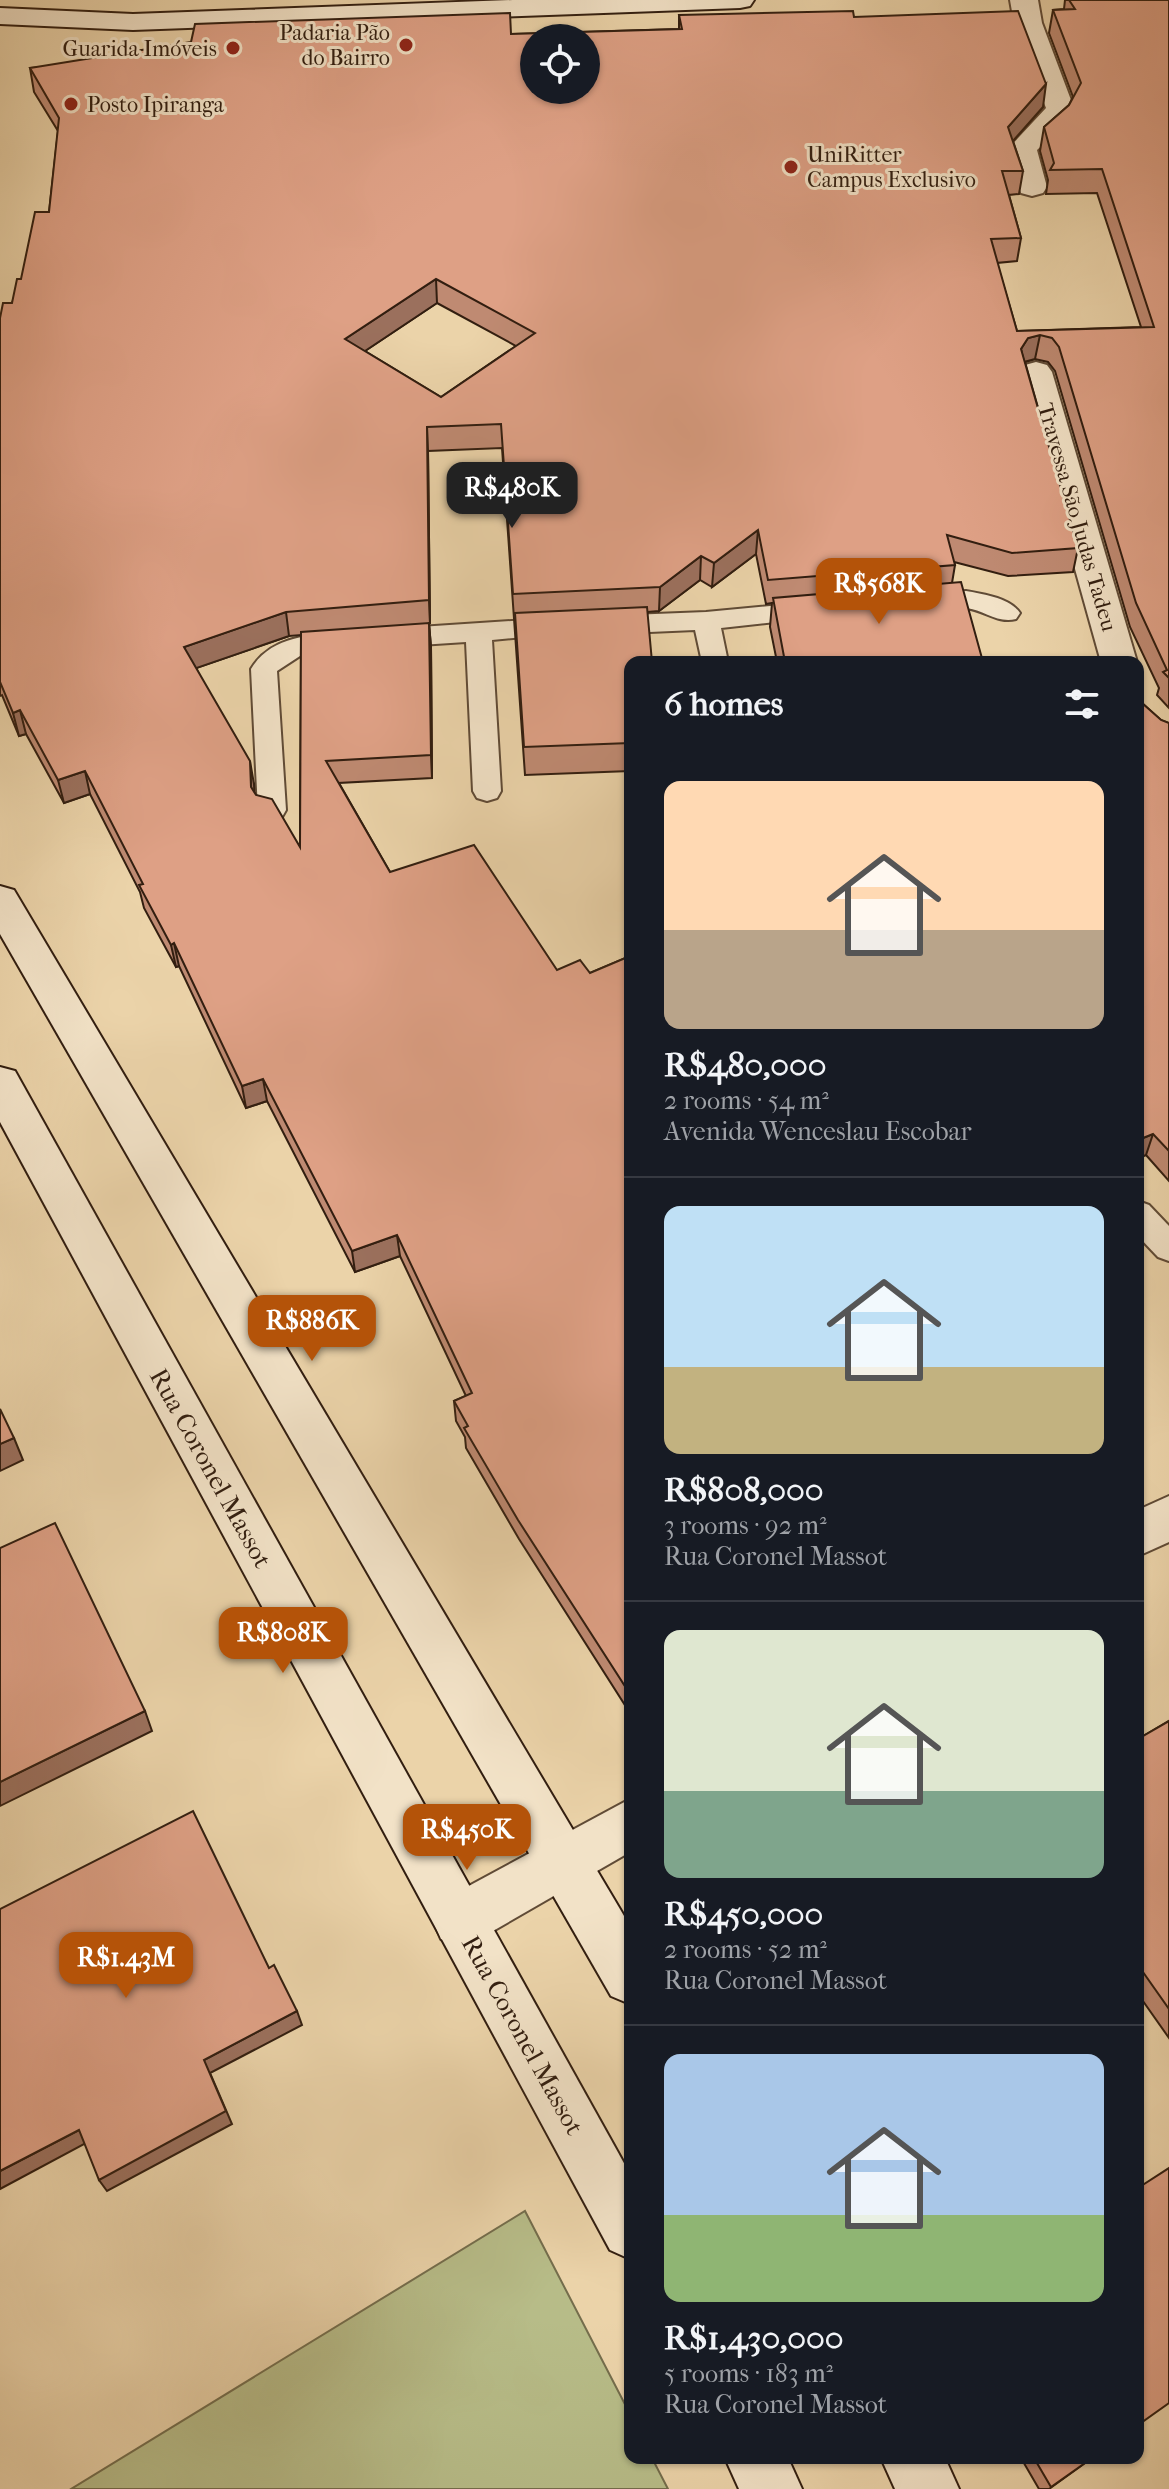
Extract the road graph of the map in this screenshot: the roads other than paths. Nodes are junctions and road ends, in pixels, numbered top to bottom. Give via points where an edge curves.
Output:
1 (740, 0) edge
2 (1024, 0) edge
3 (0, 16) edge
4 (1032, 187) dead end
5 (1036, 372) dead end
6 (896, 603) edge
7 (833, 609) edge
8 (1007, 613) dead end
9 (706, 621) junction
10 (479, 631) junction
11 (714, 656) edge
12 (1117, 656) edge
13 (487, 791) dead end
14 (272, 810) edge
15 (0, 900) edge
16 (0, 1083) edge
17 (1144, 1221) edge
18 (1169, 1248) edge
19 (1169, 1517) edge
20 (1144, 1532) edge
21 (624, 1827) edge
22 (563, 1862) junction
23 (460, 1920) junction
24 (624, 1967) edge
25 (624, 2219) edge
26 (758, 2464) edge
27 (914, 2464) edge
28 (772, 2489) edge
29 (929, 2489) edge

1 - 3 street via 133,22
2 - 4 street via 1060,108 1022,150
5 - 12 street, Travessa São Judas Tadeu
6 - 8 lane via 969,598
7 - 9 lane
9 - 10 lane
9 - 11 lane
10 - 13 lane
10 - 14 lane via 298,645 274,655 264,669
15 - 22 street
16 - 23 street, Rua Coronel Massot
17 - 18 lane
19 - 20 street
21 - 22 street
22 - 23 street
22 - 24 street
23 - 25 street, Rua Coronel Massot
26 - 28 street
27 - 29 street

